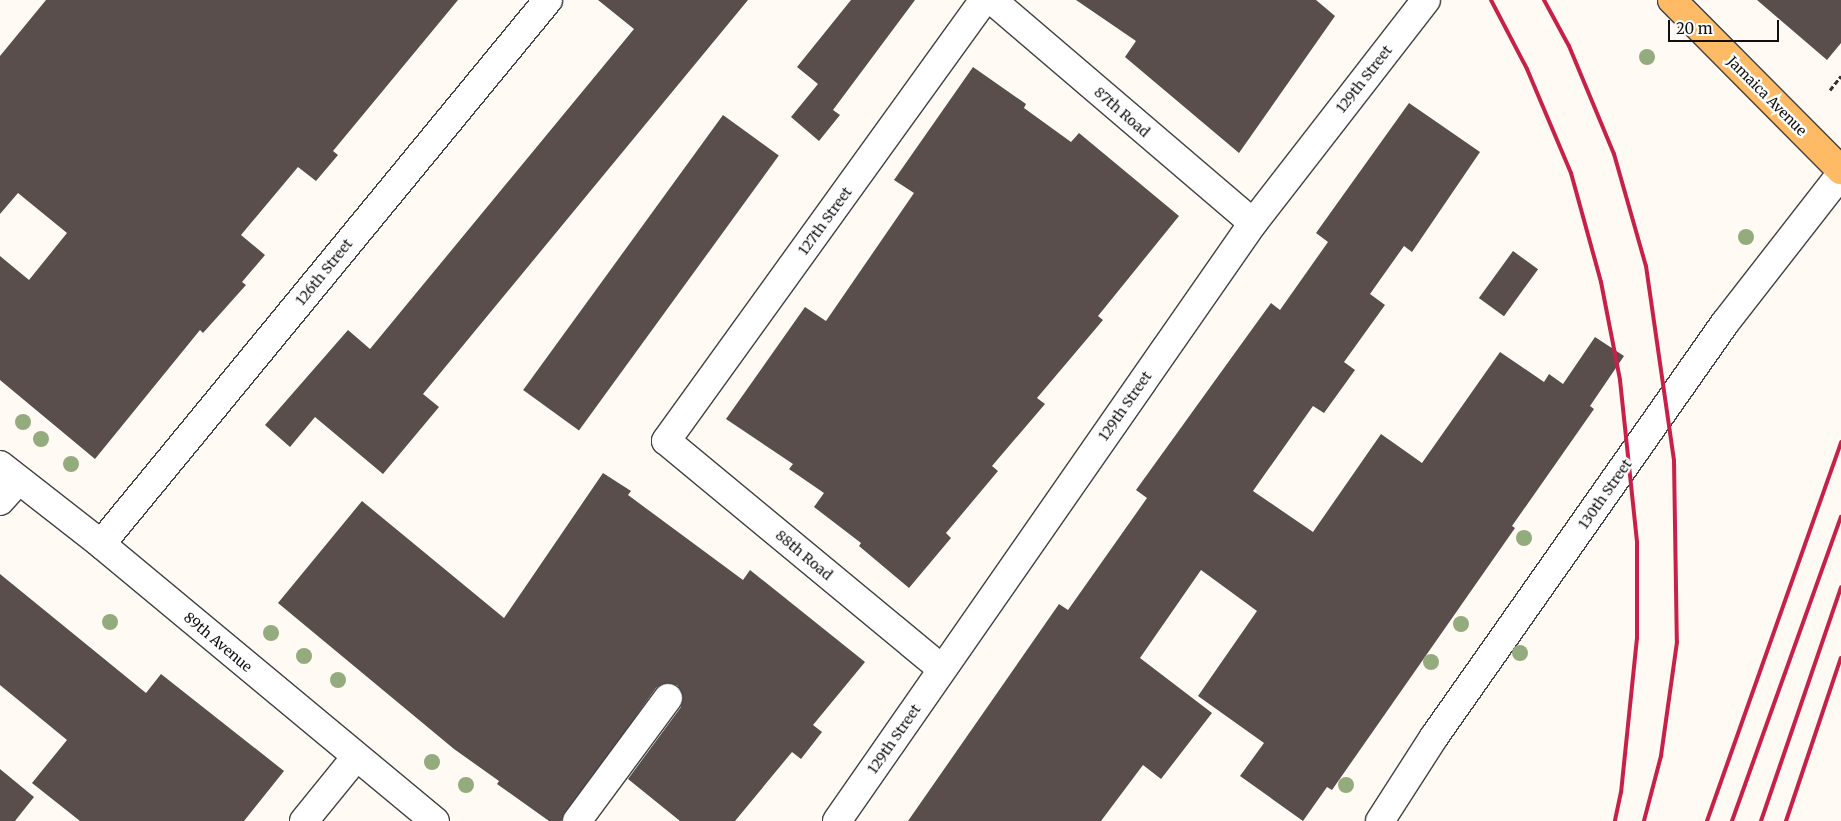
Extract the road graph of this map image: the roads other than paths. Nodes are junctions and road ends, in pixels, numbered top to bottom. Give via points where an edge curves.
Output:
1 (548, 0) edge
2 (984, 0) edge
3 (992, 0) edge
4 (1426, 0) edge
5 (1672, 0) edge
6 (1841, 170) edge
7 (1841, 174) edge
8 (1253, 224) junction
9 (666, 441) joint
10 (9, 473) edge
11 (0, 501) edge
12 (101, 544) junction
13 (942, 669) junction
14 (668, 698) dead end
15 (356, 757) junction
16 (1392, 817) edge
17 (304, 821) edge
18 (435, 821) edge
19 (577, 821) edge
20 (837, 821) edge

1 - 12 street, 126th Street
2 - 9 street, 127th Street
3 - 8 street, 87th Road
4 - 8 street, 129th Street
5 - 6 main road, Jamaica Avenue
7 - 16 street, 130th Street via 1725,323 1434,737
8 - 13 street, 129th Street
9 - 13 street, 88th Road
10 - 11 street
10 - 12 street, 89th Avenue
12 - 15 street, 89th Avenue
13 - 20 street, 129th Street
14 - 19 street
15 - 17 street
15 - 18 street, 89th Avenue

